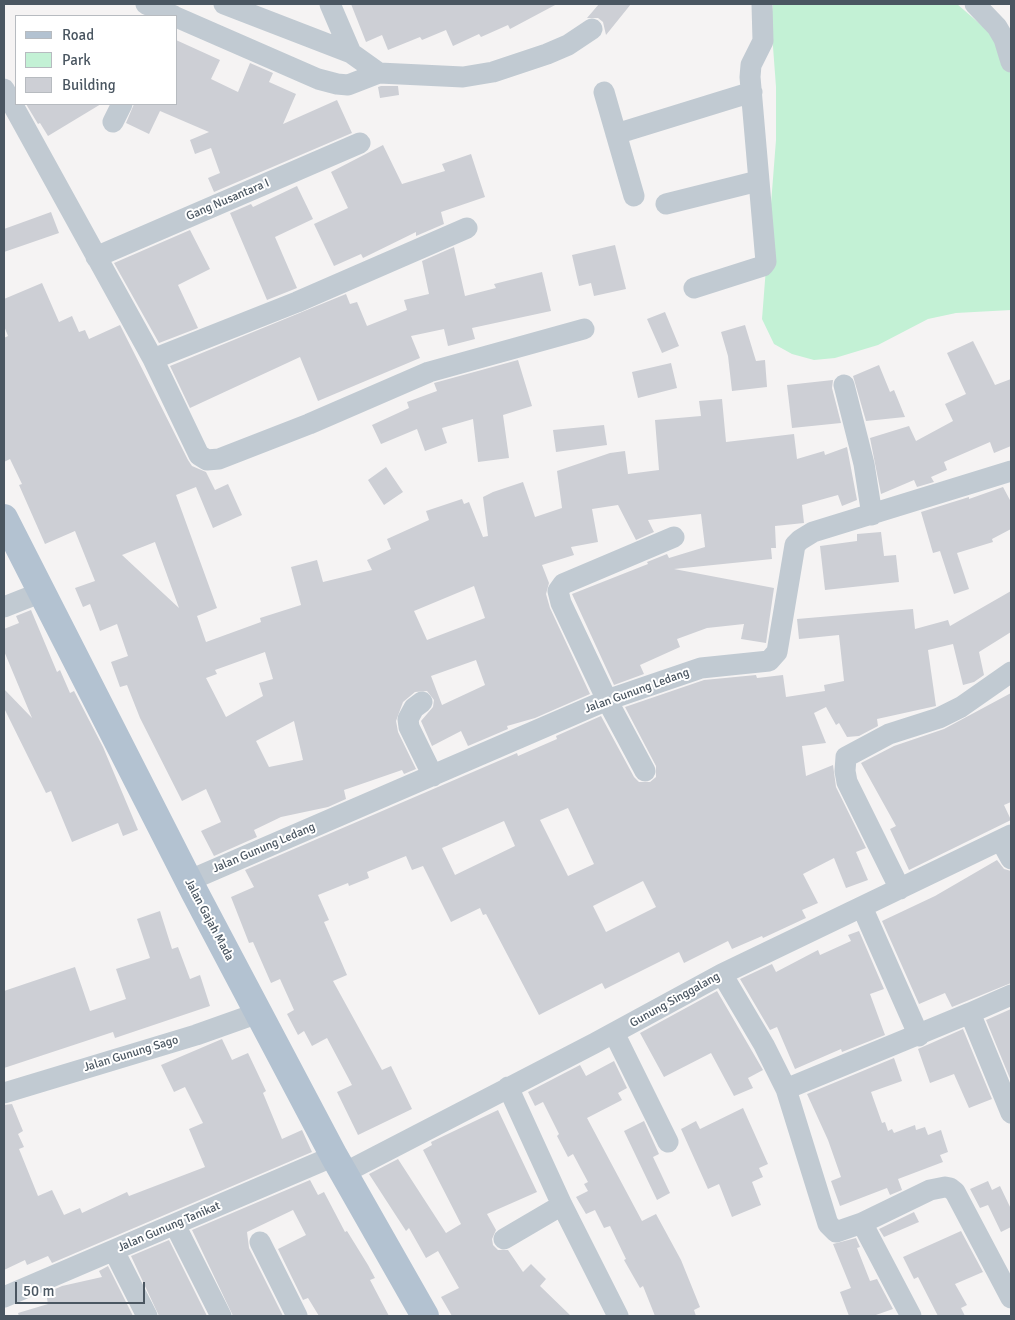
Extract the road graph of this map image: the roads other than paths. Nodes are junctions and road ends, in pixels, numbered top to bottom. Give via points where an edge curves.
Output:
1 (146, 4) edge
2 (224, 4) edge
3 (269, 4) edge
4 (330, 4) edge
5 (762, 4) edge
6 (975, 4) edge
7 (250, 14) junction
8 (170, 15) edge
9 (178, 19) edge
10 (592, 29) dead end
11 (351, 53) junction
12 (1011, 62) edge
13 (379, 73) junction
14 (4, 89) edge
15 (604, 92) dead end
16 (752, 92) junction
17 (9, 114) edge
18 (616, 134) junction
19 (360, 144) dead end
20 (758, 181) junction
21 (634, 196) dead end
22 (666, 204) dead end
23 (467, 228) dead end
24 (96, 257) junction
25 (694, 288) dead end
26 (584, 330) dead end
27 (153, 360) junction
28 (844, 385) dead end
29 (1011, 471) edge
30 (872, 514) junction
31 (4, 518) edge
32 (674, 537) dead end
33 (42, 592) junction
34 (4, 607) edge
35 (1011, 672) edge
36 (607, 700) junction
37 (422, 702) dead end
38 (645, 771) dead end
39 (433, 776) junction
40 (1006, 838) edge
41 (1011, 859) edge
42 (188, 881) junction
43 (900, 889) junction
44 (862, 907) junction
45 (722, 974) junction
46 (1011, 995) edge
47 (258, 1013) junction
48 (970, 1014) junction
49 (614, 1033) junction
50 (919, 1036) junction
51 (508, 1087) junction
52 (786, 1089) junction
53 (4, 1093) edge
54 (1011, 1114) edge
55 (668, 1142) dead end
56 (339, 1165) junction
57 (562, 1205) junction
58 (862, 1223) junction
59 (175, 1225) junction
60 (504, 1239) dead end
61 (260, 1242) dead end
62 (114, 1250) junction
63 (4, 1296) edge
64 (1011, 1298) edge
65 (147, 1316) edge
66 (221, 1316) edge
67 (296, 1316) edge
68 (425, 1316) edge
69 (618, 1316) edge
70 (911, 1316) edge

1 - 8 street
2 - 7 street
3 - 7 street
4 - 11 street
5 - 16 street via 763,41 751,65
6 - 12 street via 997,27
7 - 11 street
9 - 13 street via 328,82 348,85
10 - 13 street via 547,54 475,76
11 - 13 street
14 - 17 street
15 - 18 street
16 - 18 street
16 - 20 street
17 - 24 street
18 - 21 street
19 - 24 street, Gang Nusantara I
20 - 22 street
20 - 25 street via 764,264
23 - 27 street
24 - 27 street
26 - 27 street via 429,372 309,424 219,459 207,460 199,455
28 - 30 street via 864,464
29 - 30 street, Jalan Gunung Ledang
30 - 36 street, Jalan Gunung Ledang via 813,532 794,545 778,652 769,661 701,668
31 - 33 main road, Jalan Gajah Mada
32 - 36 street via 563,584 558,589 561,603
33 - 34 street
33 - 42 main road, Jalan Gajah Mada
35 - 43 street via 961,707 939,718 889,734 846,757 847,782
36 - 38 street
36 - 39 street, Jalan Gunung Ledang
37 - 39 street via 408,719 409,727
39 - 42 street, Jalan Gunung Ledang
40 - 41 street
40 - 43 street, Gunung Singgalang
42 - 47 main road, Jalan Gajah Mada
43 - 44 street, Gunung Singgalang
44 - 45 street, Gunung Singgalang
44 - 50 street
45 - 49 street, Gunung Singgalang
45 - 52 street
46 - 48 street
47 - 53 street, Jalan Gunung Sago
47 - 56 main road, Jalan Gajah Mada
48 - 50 street
48 - 54 street
49 - 51 street, Gunung Singgalang
49 - 55 street
50 - 52 street
51 - 56 street, Gunung Singgalang
51 - 57 street
52 - 58 street via 828,1224 836,1232
56 - 59 street, Jalan Gunung Tanikat
56 - 68 main road, Jalan Gajah Mada
57 - 60 street
57 - 69 street
58 - 64 street via 930,1190 950,1188
58 - 70 street
59 - 62 street, Jalan Gunung Tanikat
59 - 66 street
61 - 67 street
62 - 63 street, Jalan Gunung Tanikat
62 - 65 street

